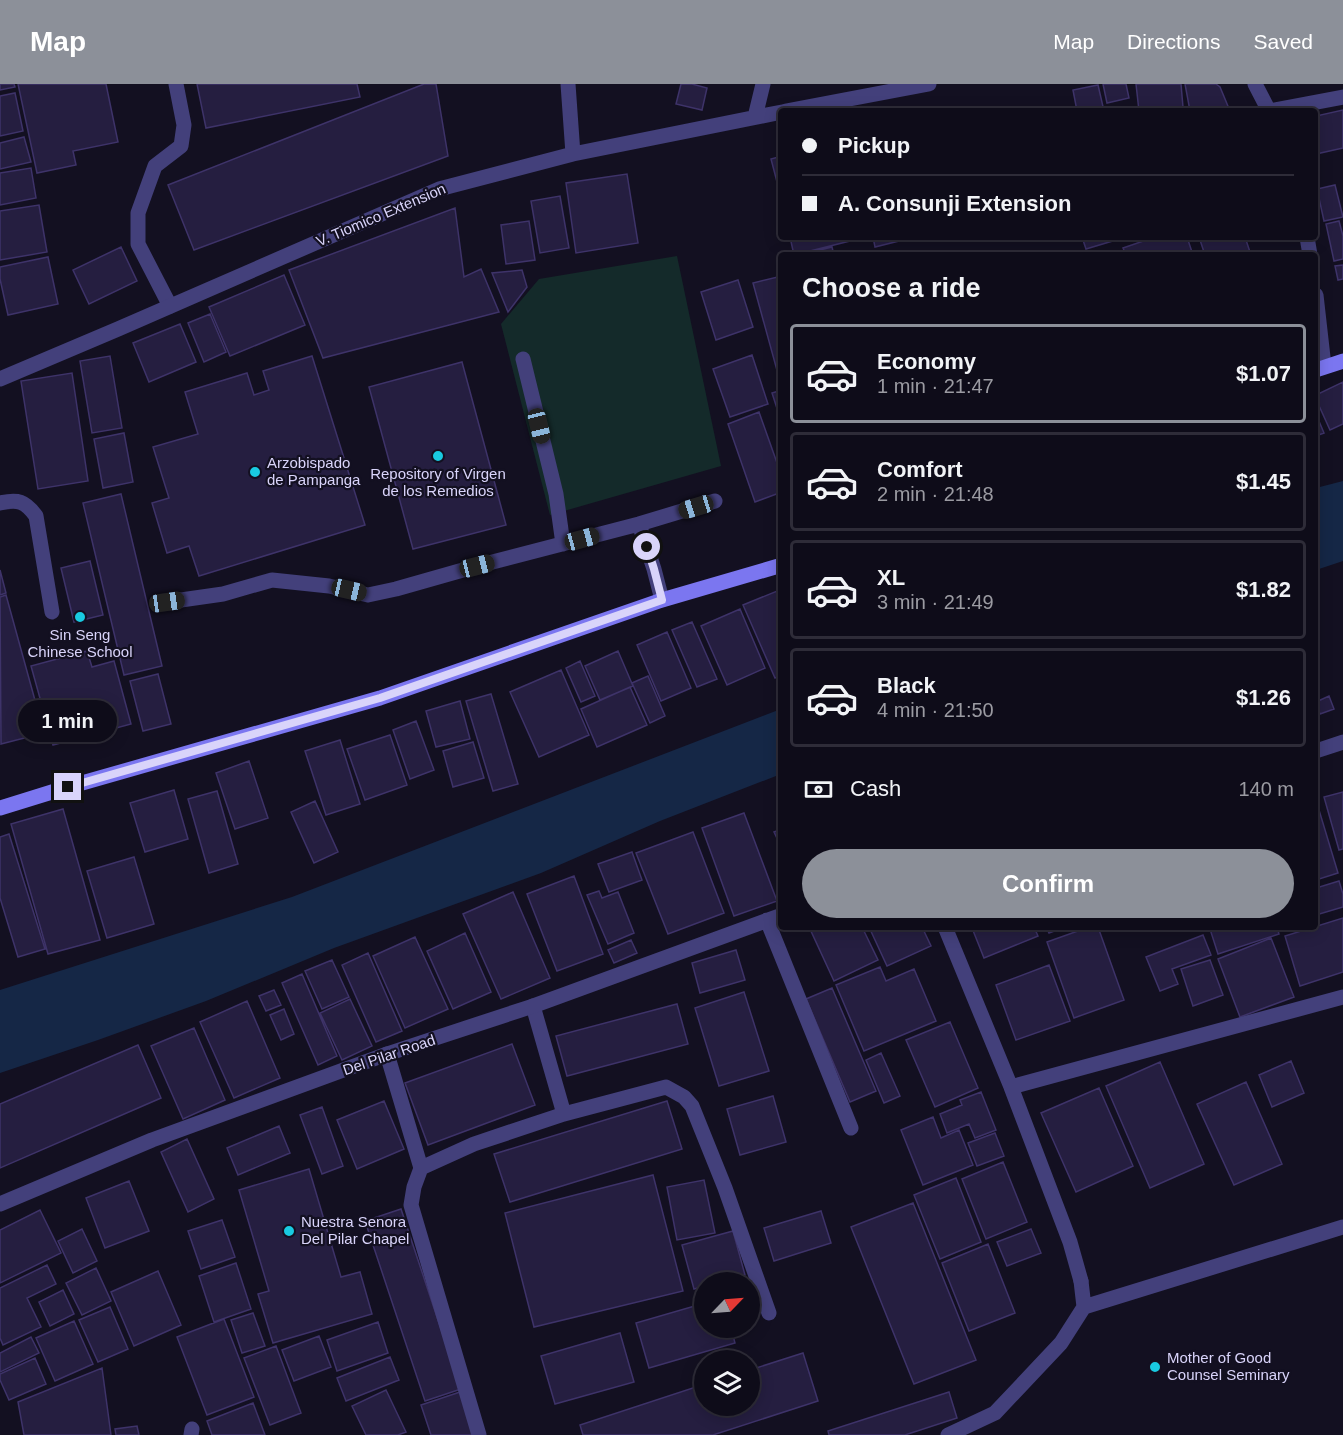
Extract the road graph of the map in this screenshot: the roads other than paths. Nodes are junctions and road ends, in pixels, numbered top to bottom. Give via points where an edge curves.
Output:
1 (176, 84) edge
2 (568, 84) edge
3 (763, 84) edge
4 (929, 84) edge
5 (1255, 84) edge
6 (1343, 97) edge
7 (800, 108) edge
8 (1268, 108) edge
9 (1286, 108) edge
10 (778, 112) edge
11 (755, 117) junction
12 (573, 154) junction
13 (170, 306) junction
14 (1318, 332) edge
15 (523, 358) dead end
16 (1343, 361) edge
17 (1320, 368) edge
18 (0, 380) edge
19 (715, 501) dead end
20 (0, 503) edge
21 (639, 524) junction
22 (563, 544) junction
23 (778, 566) edge
24 (662, 600) junction
25 (167, 602) dead end
26 (52, 612) dead end
27 (1343, 742) edge
28 (1318, 750) edge
29 (0, 808) edge
30 (774, 918) edge
31 (778, 930) edge
32 (946, 930) edge
33 (1343, 997) edge
34 (534, 1006) junction
35 (387, 1054) junction
36 (1011, 1087) junction
37 (564, 1114) junction
38 (851, 1128) dead end
39 (421, 1168) junction
40 (0, 1204) edge
41 (1343, 1227) edge
42 (1084, 1307) junction
43 (769, 1313) dead end
44 (479, 1435) edge
45 (948, 1435) edge

1 - 13 street via 184,124 181,146 155,166 138,213 138,244
2 - 12 street
3 - 11 street
4 - 7 street, V. Tiomico Extension
5 - 8 street
6 - 9 street
10 - 11 street, V. Tiomico Extension
11 - 12 street, V. Tiomico Extension
12 - 13 street, V. Tiomico Extension via 439,189
13 - 18 street, V. Tiomico Extension
14 - 17 street
15 - 22 street via 556,494
16 - 17 main road
19 - 21 street
20 - 26 street via 28,505 36,516
21 - 22 street
21 - 24 street
22 - 25 street via 368,595 272,580 223,594
23 - 24 main road
24 - 29 main road via 380,698
27 - 28 street
30 - 34 street, Del Pilar Road
31 - 38 street
32 - 36 street
33 - 36 street
34 - 35 street, Del Pilar Road
34 - 37 street
35 - 39 street
35 - 40 street, Del Pilar Road via 152,1140
36 - 42 street via 1070,1242
37 - 39 street via 474,1144
37 - 43 street via 666,1087 684,1097 692,1106 725,1188
39 - 44 street via 411,1205
41 - 42 street
42 - 45 street via 1061,1343 995,1413

